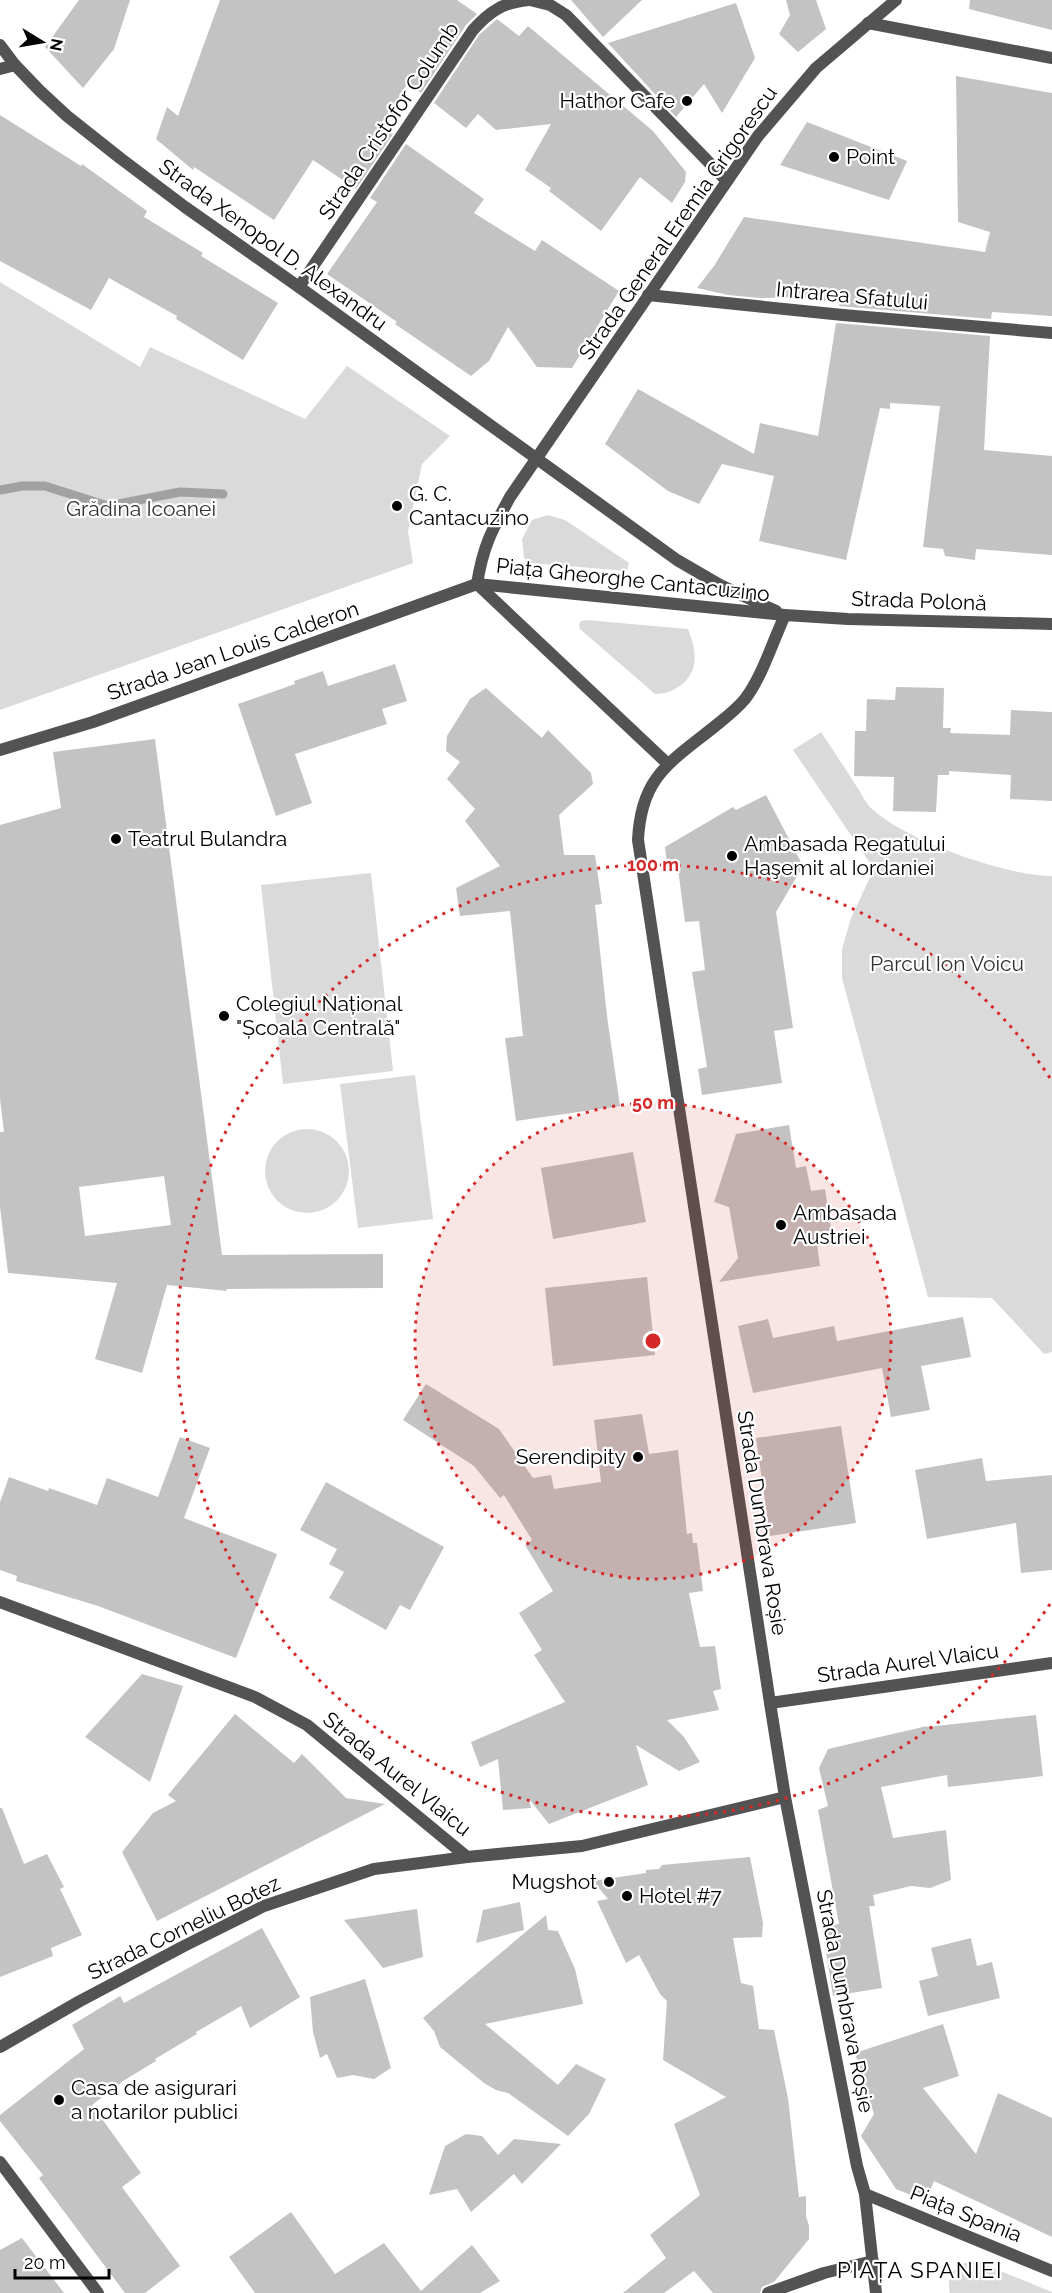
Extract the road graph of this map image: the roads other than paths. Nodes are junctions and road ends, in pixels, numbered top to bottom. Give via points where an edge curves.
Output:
1 (530, 0) edge
2 (896, 0) edge
3 (868, 23) junction
4 (0, 45) edge
5 (1052, 58) edge
6 (15, 65) junction
7 (0, 69) edge
8 (727, 181) junction
9 (299, 287) junction
10 (648, 296) junction
11 (1052, 333) edge
12 (537, 459) junction
13 (477, 584) junction
14 (785, 615) junction
15 (1052, 624) edge
16 (0, 750) edge
17 (668, 764) junction
18 (0, 1602) edge
19 (1052, 1663) edge
20 (770, 1703) junction
21 (785, 1797) junction
22 (466, 1857) junction
23 (0, 2047) edge
24 (0, 2162) edge
25 (865, 2194) junction
26 (873, 2261) junction
27 (1052, 2271) edge
28 (98, 2293) edge
29 (768, 2293) edge
30 (876, 2293) edge

1 - 8 street, Strada Cristofor Columb via 550,5 566,15
1 - 9 street, Strada Cristofor Columb via 497,8 473,30
2 - 3 street, Strada General Eremia Grigorescu
3 - 5 street
3 - 8 street, Strada General Eremia Grigorescu via 816,68 782,106
4 - 6 street, Strada Xenopol D. Alexandru
6 - 7 street
6 - 9 street, Strada Xenopol D. Alexandru via 67,116 120,159
8 - 10 street, Strada General Eremia Grigorescu
9 - 12 street, Strada Xenopol D. Alexandru
10 - 11 street, Intrarea Sfatului
10 - 12 street, Strada General Eremia Grigorescu
12 - 13 street, Piața Gheorghe Cantacuzino via 494,525 482,552
12 - 14 street, Piața Gheorghe Cantacuzino via 686,566
13 - 14 street, Piața Gheorghe Cantacuzino
13 - 16 street, Strada Jean Louis Calderon via 93,722
13 - 17 street, Piața Gheorghe Cantacuzino
14 - 15 street, Strada Polonă
14 - 17 street, Piața Gheorghe Cantacuzino via 746,698
17 - 20 street, Strada Dumbrava Roșie via 644,798 638,840
18 - 22 street, Strada Aurel Vlaicu via 255,1697 307,1725
19 - 20 street, Strada Aurel Vlaicu
20 - 21 street, Strada Dumbrava Roșie
21 - 22 street, Strada Aurel Vlaicu via 582,1846
21 - 25 street, Strada Dumbrava Roșie
22 - 23 street, Strada Corneliu Botez via 374,1869 264,1906 90,1995
24 - 28 street
25 - 26 street, Strada Dumbrava Roșie
25 - 27 street, Piața Spania
26 - 29 street
26 - 30 street, Strada Dumbrava Roșie

